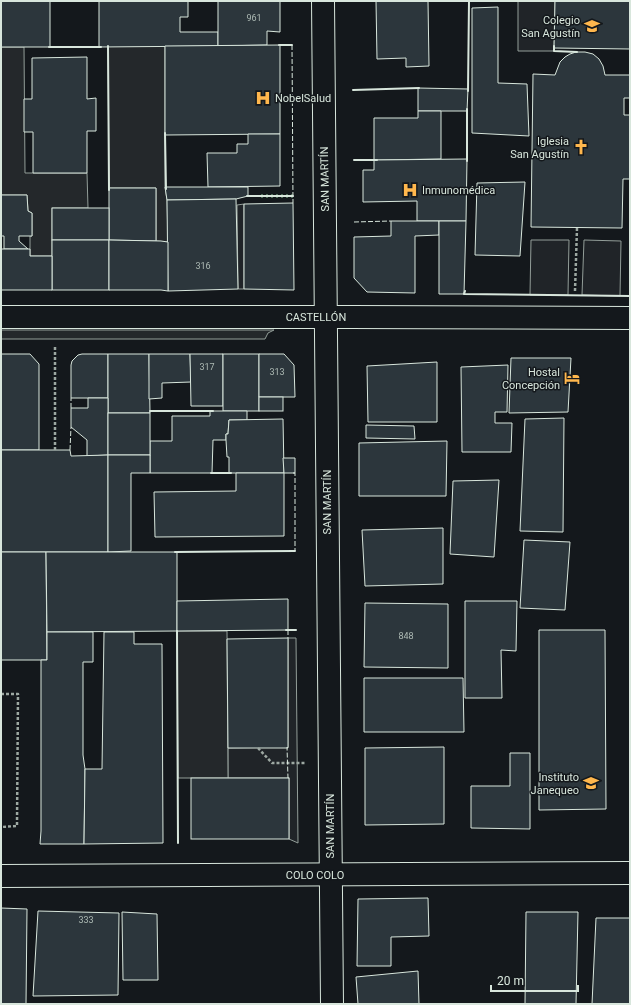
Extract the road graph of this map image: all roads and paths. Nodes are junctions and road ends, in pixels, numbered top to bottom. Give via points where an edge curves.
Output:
1 (324, 1) edge
2 (577, 228) dead end
3 (575, 295) dead end
4 (1, 317) edge
5 (326, 317) junction
6 (630, 318) edge
7 (55, 346) dead end
8 (55, 450) dead end
9 (1, 694) edge
10 (258, 748) dead end
11 (305, 763) dead end
12 (1, 827) edge
13 (630, 873) edge
14 (330, 875) junction
15 (1, 876) edge
16 (332, 1004) edge

1 - 5 street, SAN MARTÍN
2 - 3 path
4 - 5 street, CASTELLÓN
5 - 6 street, CASTELLÓN
5 - 14 street, SAN MARTÍN
7 - 8 path
9 - 12 path via 18,694 17,826
10 - 11 path via 272,763
13 - 14 street, COLO COLO
14 - 15 street, COLO COLO
14 - 16 street, SAN MARTÍN

